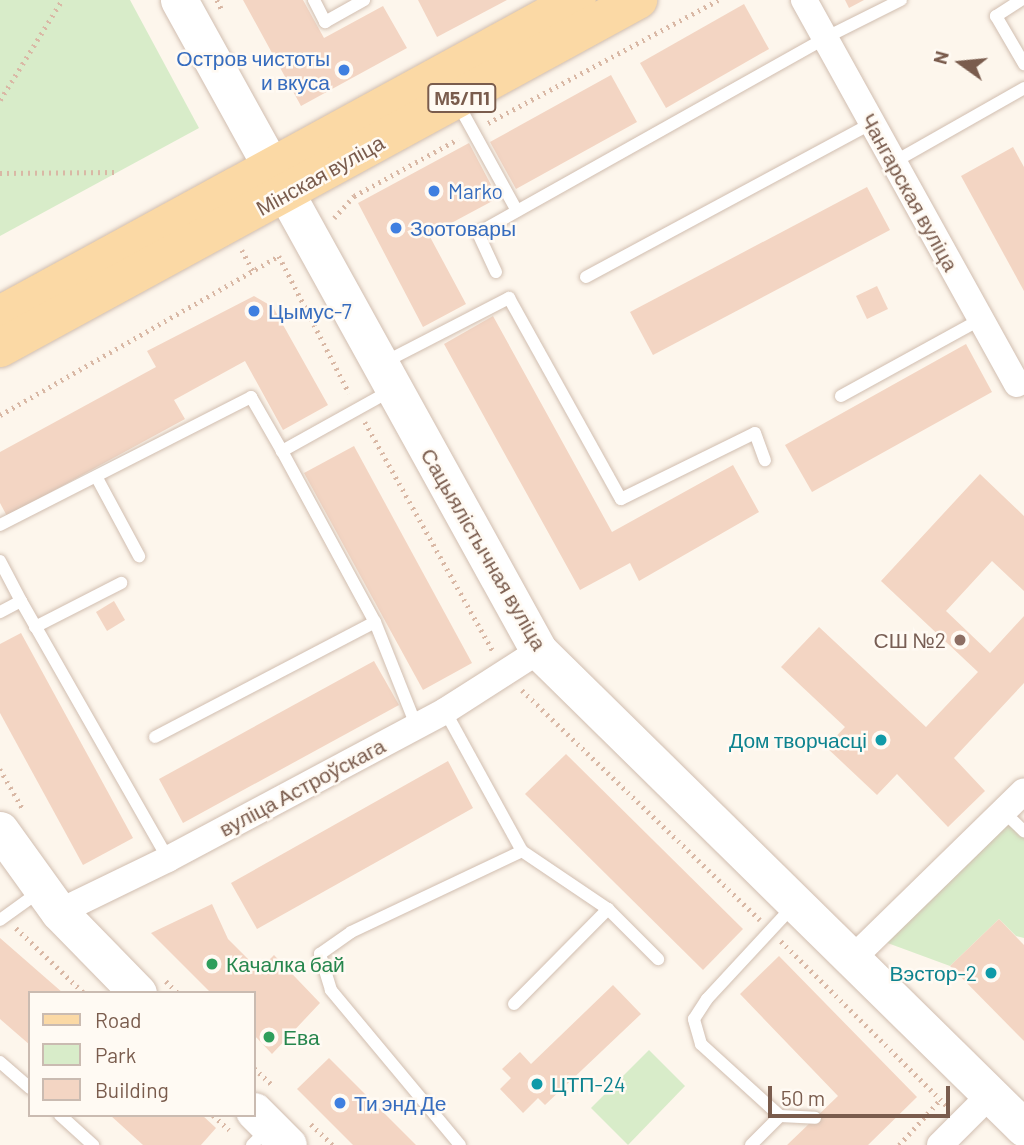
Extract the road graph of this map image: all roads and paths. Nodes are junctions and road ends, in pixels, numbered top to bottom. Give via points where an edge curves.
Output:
1 (62, 0) edge
2 (179, 0) edge
3 (217, 0) edge
4 (314, 0) edge
5 (364, 0) edge
6 (577, 0) edge
7 (638, 0) edge
8 (804, 0) edge
9 (901, 0) edge
10 (1021, 0) edge
11 (229, 24) dead end
12 (825, 38) junction
13 (1024, 64) edge
14 (1024, 88) edge
15 (0, 100) edge
16 (456, 100) junction
17 (872, 123) junction
18 (894, 162) junction
19 (118, 172) dead end
20 (0, 173) edge
21 (276, 180) junction
22 (517, 211) junction
23 (496, 272) dead end
24 (586, 277) dead end
25 (0, 315) edge
26 (981, 319) junction
27 (0, 348) edge
28 (386, 377) junction
29 (1017, 384) dead end
30 (841, 396) dead end
31 (358, 409) junction
32 (0, 415) edge
33 (282, 451) junction
34 (765, 460) dead end
35 (97, 478) junction
36 (0, 525) edge
37 (139, 556) dead end
38 (0, 561) edge
39 (121, 583) dead end
40 (21, 601) junction
41 (0, 612) edge
42 (375, 622) junction
43 (35, 627) junction
44 (540, 651) junction
45 (505, 673) junction
46 (445, 711) junction
47 (416, 725) junction
48 (155, 737) dead end
49 (1024, 791) edge
50 (1004, 812) junction
51 (0, 830) edge
52 (1024, 831) edge
53 (522, 851) junction
54 (168, 859) junction
55 (50, 901) junction
56 (795, 903) junction
57 (608, 909) junction
58 (3, 919) edge
59 (769, 929) junction
60 (658, 959) dead end
61 (852, 959) junction
62 (82, 991) edge
63 (136, 991) edge
64 (514, 1004) dead end
65 (0, 1062) edge
66 (28, 1086) edge
67 (990, 1095) junction
68 (780, 1116) junction
69 (62, 1117) edge
70 (815, 1118) dead end
71 (1024, 1128) edge
72 (93, 1145) edge
73 (460, 1145) edge
74 (751, 1145) edge
75 (899, 1145) edge
76 (940, 1145) edge

1 - 15 path
2 - 21 street, Сацыялістычная вуліца
3 - 11 path
4 - 5 lane via 325,22
6 - 21 main road, Мінская вуліца / М5/П1
7 - 16 main road, Мінская вуліца / М5/П1
8 - 12 street, Чангарская вуліца
9 - 12 lane
10 - 13 lane via 996,16
12 - 17 street, Чангарская вуліца
12 - 22 lane
14 - 18 lane
16 - 21 main road, Мінская вуліца / М5/П1
16 - 22 lane
17 - 18 street, Чангарская вуліца
17 - 24 lane
18 - 26 street, Чангарская вуліца
19 - 20 path
21 - 25 main road, Мінская вуліца / М5/П1
21 - 27 main road, Мінская вуліца / М5/П1
21 - 28 street, Сацыялістычная вуліца
22 - 23 lane via 478,233
26 - 29 street, Чангарская вуліца
26 - 30 lane
28 - 31 lane
28 - 34 lane via 509,298 621,499 755,433
28 - 44 street, Сацыялістычная вуліца
31 - 32 path via 279,256
31 - 33 lane
31 - 45 path
33 - 35 lane via 251,397
33 - 42 lane
35 - 36 lane
35 - 37 lane
38 - 40 lane
39 - 43 lane
40 - 41 lane
40 - 43 lane
42 - 47 lane
42 - 48 lane
43 - 54 lane
44 - 45 street, вуліца Астроўскага
44 - 56 street, Сацыялістычная вуліца
45 - 46 street, вуліца Астроўскага
45 - 59 path
46 - 47 street, вуліца Астроўскага
46 - 53 lane
47 - 54 street, вуліца Астроўскага
49 - 50 street
50 - 52 lane
50 - 61 street
51 - 55 street
53 - 57 lane
53 - 73 lane via 351,932 320,954 331,990
54 - 55 street, вуліца Астроўскага
55 - 58 lane
55 - 63 street
56 - 59 lane
56 - 61 street, Сацыялістычная вуліца
57 - 60 lane
57 - 64 lane
58 - 62 path
59 - 68 lane via 694,1019 701,1044
59 - 75 path via 940,1100
61 - 67 street, Сацыялістычная вуліца
65 - 66 lane
67 - 71 street, Сацыялістычная вуліца
67 - 76 street
68 - 70 lane
68 - 74 lane
69 - 72 lane

